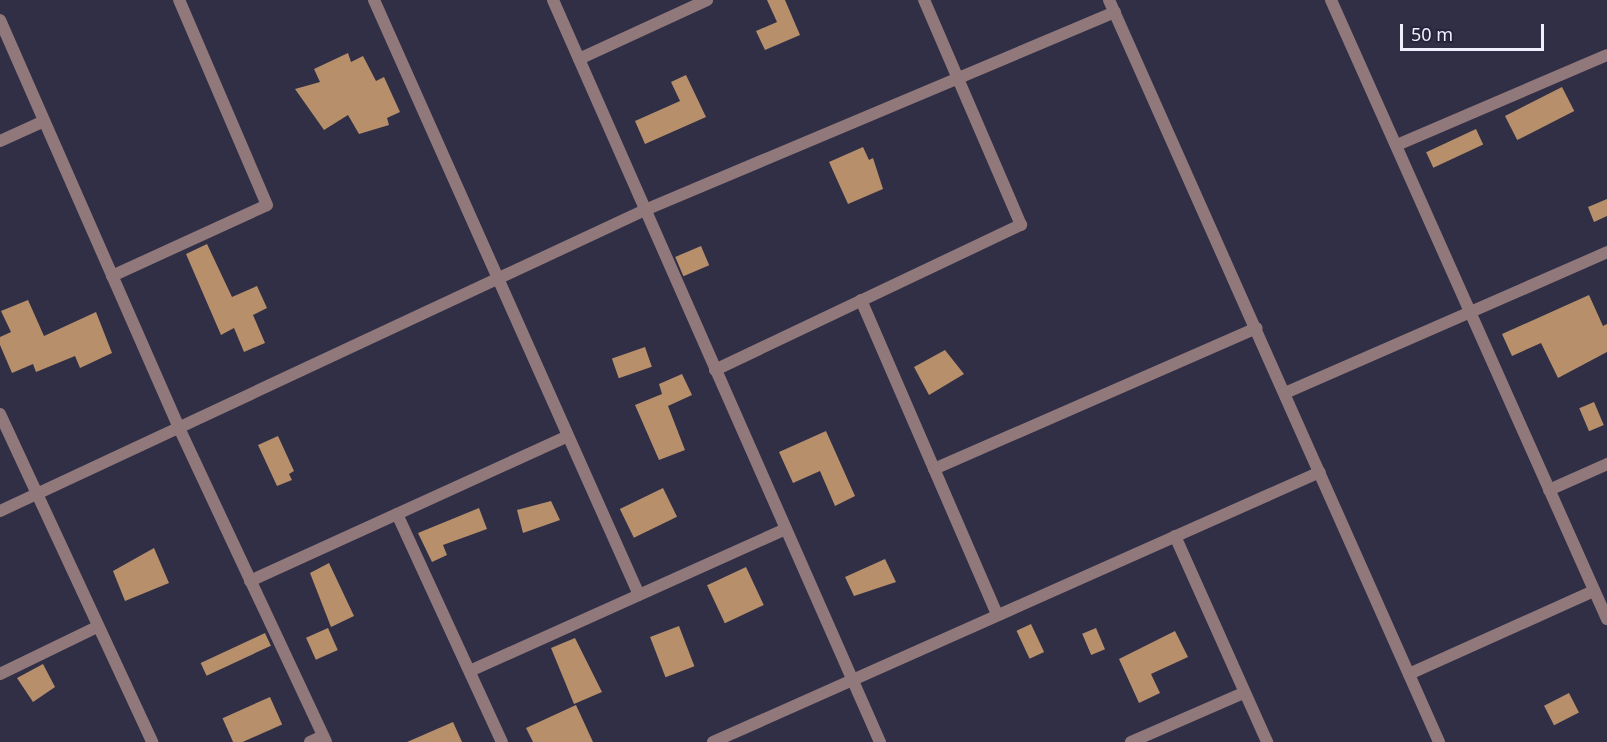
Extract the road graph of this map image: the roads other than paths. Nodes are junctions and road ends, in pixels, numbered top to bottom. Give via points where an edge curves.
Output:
1 (179, 0) edge
2 (374, 0) edge
3 (553, 0) edge
4 (707, 0) edge
5 (924, 0) edge
6 (1330, 0) edge
7 (1112, 6) edge
8 (0, 20) edge
9 (1607, 55) edge
10 (579, 59) junction
11 (958, 78) junction
12 (44, 121) junction
13 (0, 141) edge
14 (1397, 146) junction
15 (645, 210) junction
16 (1607, 252) edge
17 (112, 276) junction
18 (498, 279) junction
19 (861, 300) junction
20 (1471, 312) junction
21 (1256, 328) junction
22 (715, 369) junction
23 (1285, 393) junction
24 (0, 414) edge
25 (180, 430) junction
26 (568, 436) junction
27 (1607, 464) edge
28 (934, 469) junction
29 (1320, 472) junction
30 (1549, 490) junction
31 (37, 494) junction
32 (0, 511) edge
33 (397, 514) junction
34 (786, 529) junction
35 (1175, 536) junction
36 (250, 581) junction
37 (1594, 591) junction
38 (639, 595) junction
39 (998, 614) junction
40 (1607, 619) edge
41 (98, 627) junction
42 (472, 670) junction
43 (0, 674) edge
44 (1409, 674) junction
45 (851, 677) junction
46 (1243, 693) junction
47 (324, 739) edge
48 (152, 742) edge
49 (310, 742) edge
50 (502, 742) edge
51 (713, 742) edge
52 (880, 742) edge
53 (1131, 742) edge
54 (1267, 742) edge
55 (1439, 742) edge

1 - 17 street via 267,205
2 - 18 street
3 - 10 street
4 - 10 street
5 - 11 street
6 - 14 street
7 - 11 street
7 - 21 street
8 - 12 street
9 - 14 street
10 - 15 street
11 - 15 street
11 - 19 street via 1021,225
12 - 13 street
12 - 17 street
14 - 20 street
15 - 18 street
15 - 22 street
16 - 20 street
17 - 25 street
18 - 25 street
18 - 26 street
19 - 22 street
19 - 28 street
20 - 23 street
20 - 30 street
21 - 23 street
21 - 28 street
22 - 34 street
23 - 29 street
24 - 31 street
25 - 31 street
25 - 36 street
26 - 33 street
26 - 38 street
27 - 30 street
28 - 39 street
29 - 35 street
29 - 44 street
30 - 37 street
31 - 32 street
31 - 41 street
33 - 36 street
33 - 42 street
34 - 38 street
34 - 45 street
35 - 39 street
35 - 46 street
36 - 47 street
37 - 40 street
37 - 44 street
38 - 42 street
39 - 45 street
41 - 43 street
41 - 48 street
42 - 50 street
44 - 55 street
45 - 51 street
45 - 52 street
46 - 53 street
46 - 54 street
47 - 49 street

